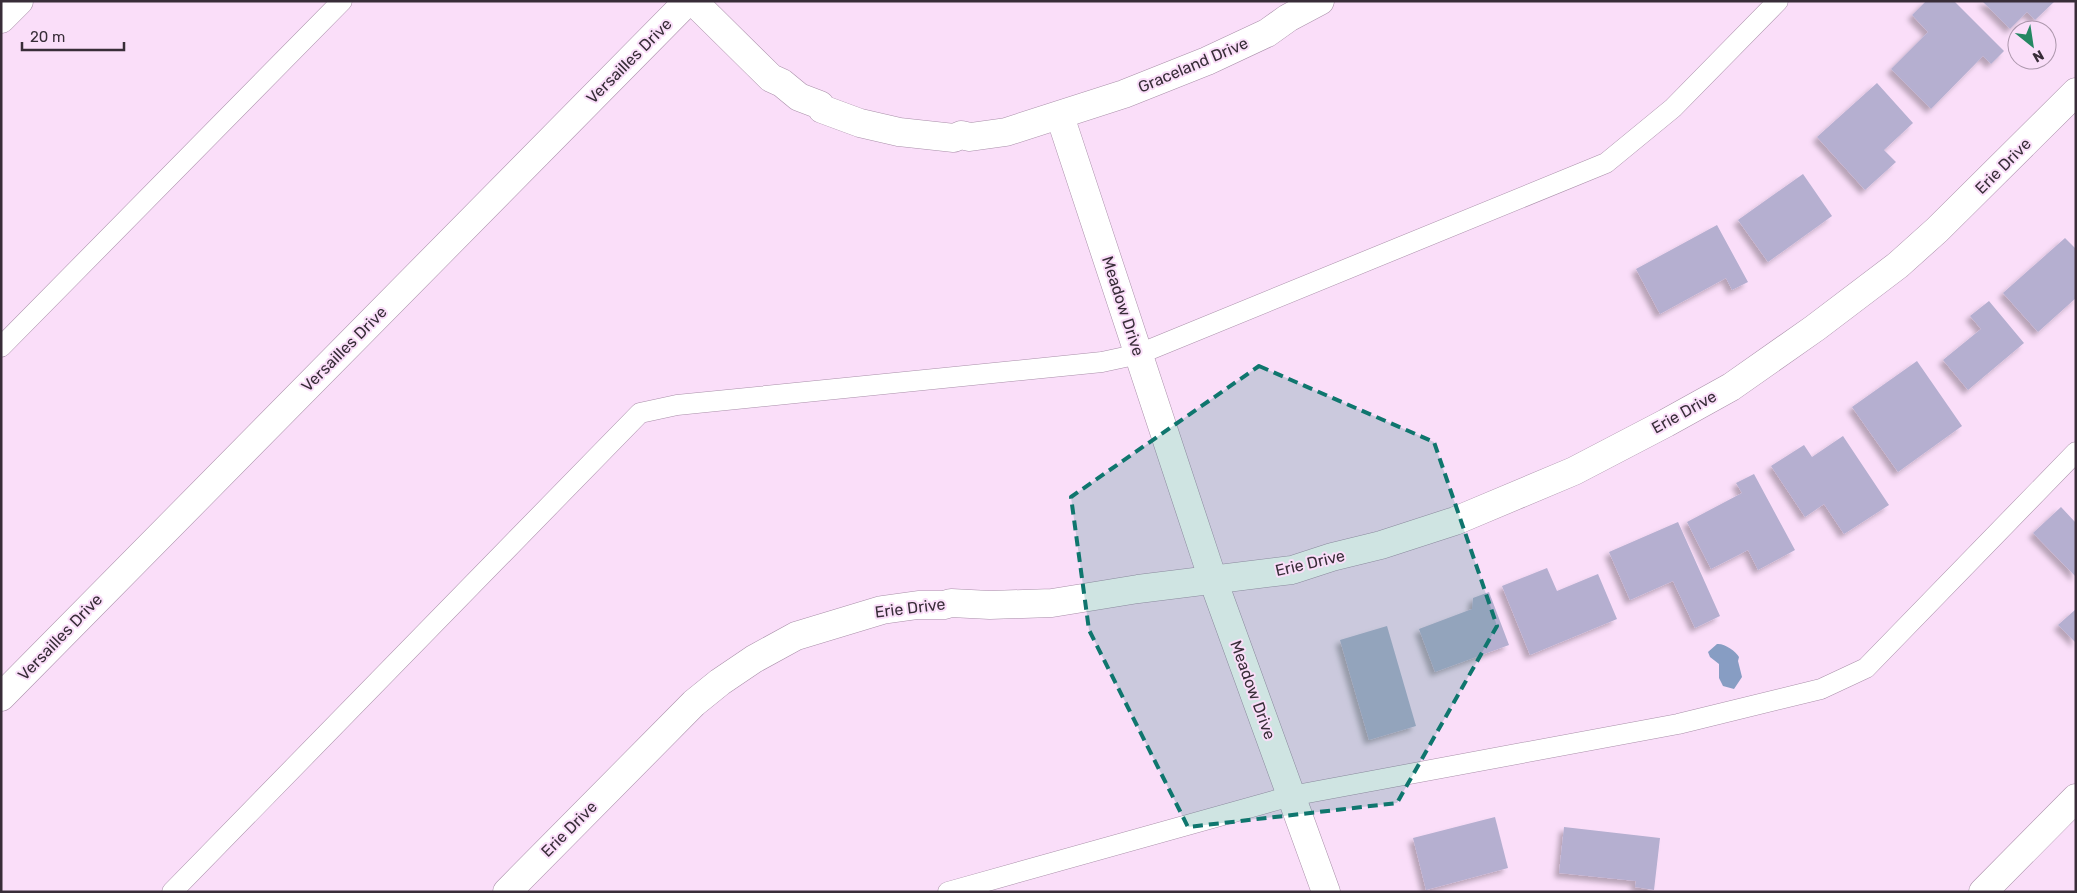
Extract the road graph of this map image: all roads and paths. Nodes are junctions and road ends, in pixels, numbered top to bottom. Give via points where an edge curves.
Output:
1 (19, 1) edge
2 (342, 1) edge
3 (688, 1) edge
4 (694, 1) edge
5 (1320, 1) edge
6 (1778, 1) edge
7 (1, 19) edge
8 (2076, 92) edge
9 (1060, 116) junction
10 (1, 347) edge
11 (1139, 354) junction
12 (2076, 452) edge
13 (1213, 580) junction
14 (1, 697) edge
15 (1291, 796) junction
16 (2076, 798) edge
17 (172, 892) edge
18 (507, 892) edge
19 (948, 892) edge
20 (1326, 892) edge
21 (1983, 892) edge

1 - 7 street
2 - 10 lane
3 - 14 street, Versailles Drive
4 - 9 street via 771,78 822,109 860,123 899,132 954,138 1006,132
5 - 9 street, Graceland Drive via 1267,33 1207,61
6 - 11 lane via 1673,108 1606,163
8 - 13 street, Erie Drive via 1957,213 1898,265 1815,328 1730,387 1689,411 1574,470 1455,521 1292,570
9 - 11 street, Meadow Drive
11 - 13 street, Meadow Drive
11 - 17 lane via 1102,362 677,405 640,413
12 - 15 lane via 1866,668 1822,689 1678,724
13 - 15 street, Meadow Drive
13 - 18 street, Erie Drive via 1052,603 898,607 852,617 796,636 754,659 694,703
15 - 19 lane
15 - 20 street, Meadow Drive
16 - 21 street

